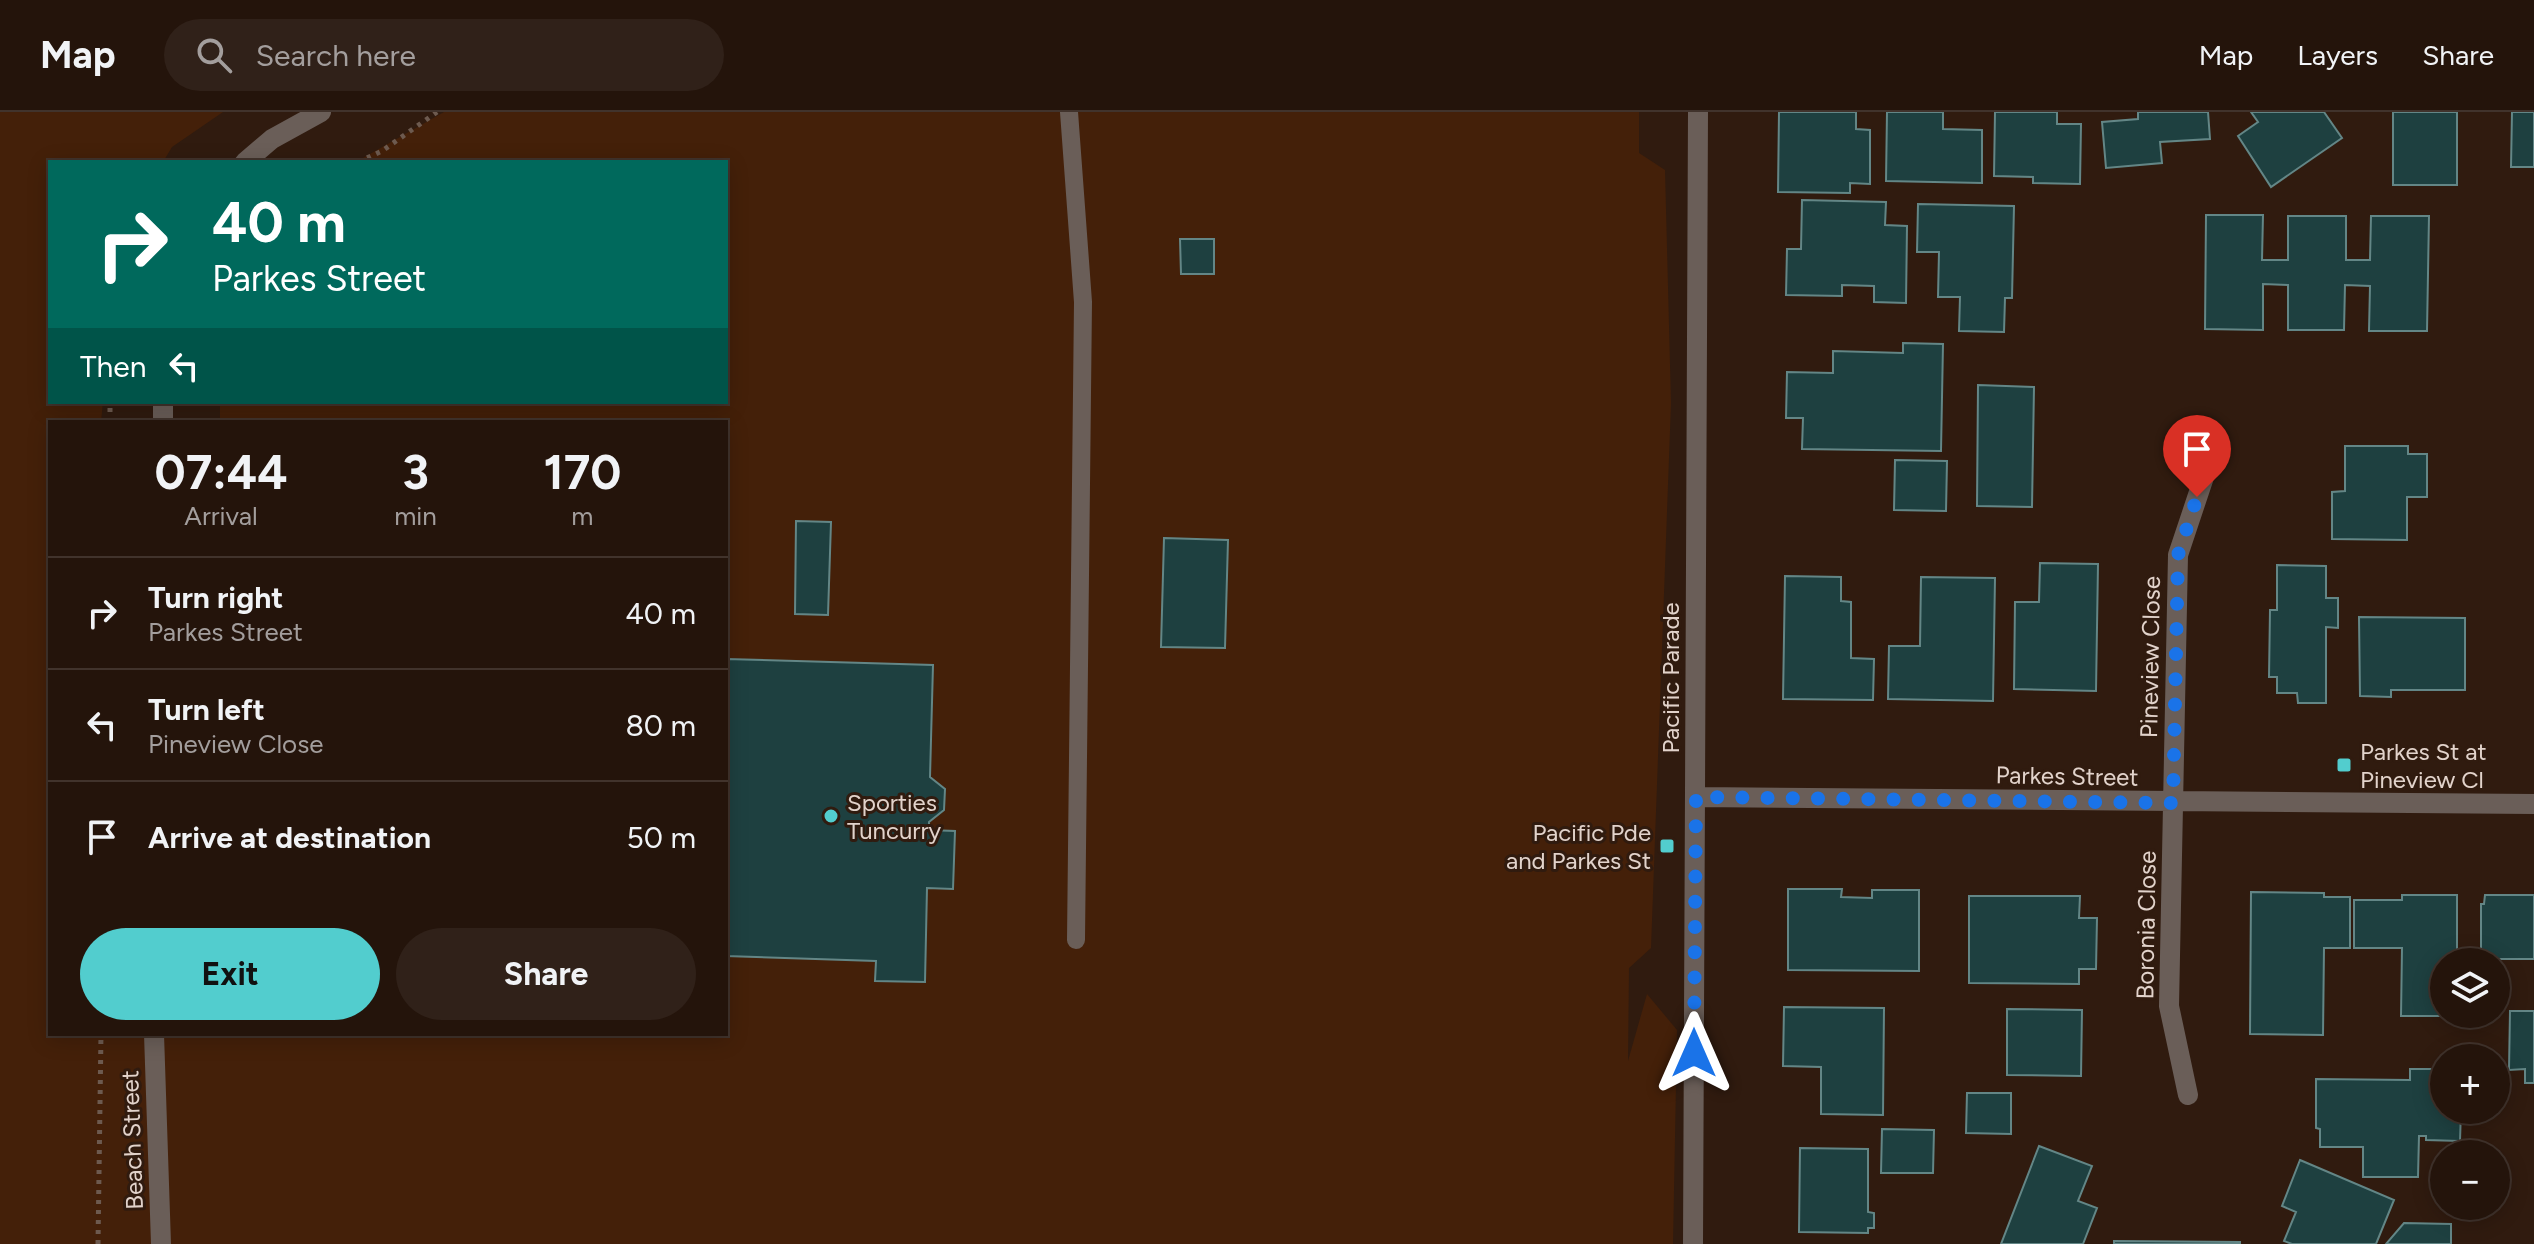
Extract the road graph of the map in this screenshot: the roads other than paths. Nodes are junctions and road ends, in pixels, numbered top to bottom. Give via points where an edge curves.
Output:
1 (321, 112) edge
2 (1069, 112) edge
3 (1698, 112) edge
4 (247, 160) edge
5 (2207, 468) dead end
6 (1696, 797) junction
7 (2173, 803) junction
8 (2534, 804) edge
9 (1076, 940) dead end
10 (154, 1036) edge
11 (2188, 1095) dead end
12 (161, 1244) edge
13 (1693, 1244) edge

1 - 4 street via 272,139
2 - 9 lane via 1083,302
3 - 6 street, Pacific Parade
5 - 7 street, Pineview Close via 2178,555
6 - 7 street, Parkes Street
6 - 13 street, Pacific Parade
7 - 8 street, Parkes Street
7 - 11 street, Boronia Close via 2169,1006
10 - 12 street, Beach Street

